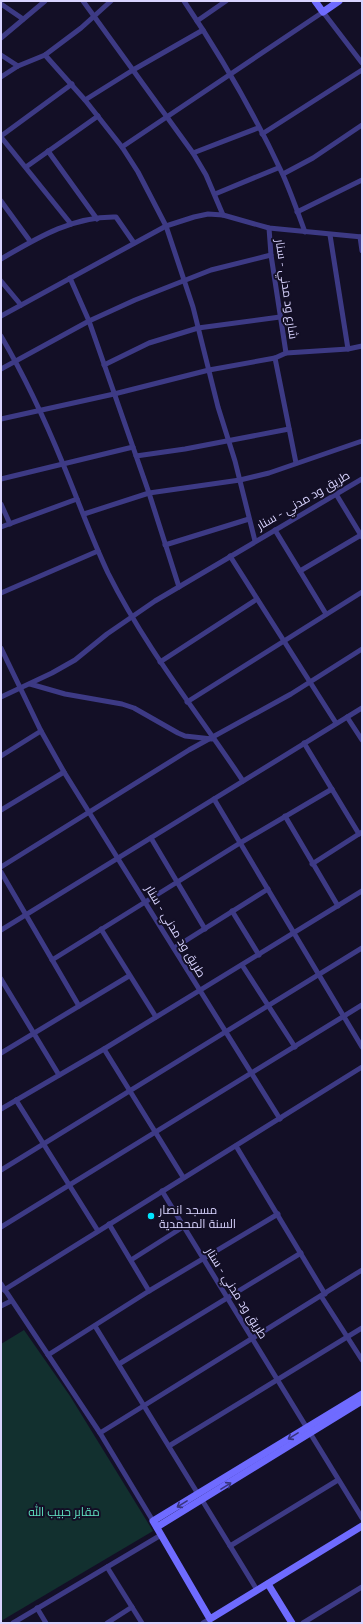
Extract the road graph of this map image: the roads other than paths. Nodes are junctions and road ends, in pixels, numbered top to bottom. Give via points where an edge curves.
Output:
1 (46, 1) edge
2 (83, 1) edge
3 (111, 1) edge
4 (184, 1) edge
5 (226, 1) edge
6 (315, 1) edge
7 (339, 1) edge
8 (1, 4) edge
9 (323, 12) junction
10 (94, 15) junction
11 (23, 19) junction
12 (197, 21) junction
13 (203, 30) junction
14 (1, 38) edge
15 (1, 55) edge
16 (45, 55) junction
17 (362, 63) edge
18 (18, 66) junction
19 (133, 70) junction
20 (362, 70) edge
21 (231, 75) junction
22 (1, 77) edge
23 (72, 84) junction
24 (85, 100) junction
25 (98, 116) junction
26 (168, 116) junction
27 (362, 125) edge
28 (258, 128) junction
29 (262, 134) junction
30 (1, 136) edge
31 (122, 147) junction
32 (48, 151) junction
33 (193, 152) junction
34 (26, 167) junction
35 (278, 168) junction
36 (283, 174) junction
37 (362, 180) edge
38 (215, 194) junction
39 (1, 201) edge
40 (297, 212) junction
41 (223, 215) junction
42 (97, 219) junction
43 (71, 224) junction
44 (166, 226) junction
45 (269, 228) junction
46 (305, 232) junction
47 (330, 235) junction
48 (361, 237) edge
49 (30, 242) junction
50 (134, 242) junction
51 (362, 250) edge
52 (271, 255) junction
53 (1, 259) edge
54 (70, 278) junction
55 (1, 281) edge
56 (185, 281) junction
57 (21, 305) junction
58 (1, 316) edge
59 (280, 317) junction
60 (89, 321) junction
61 (198, 328) junction
62 (1, 336) edge
63 (362, 346) edge
64 (348, 349) junction
65 (286, 353) junction
66 (275, 358) junction
67 (16, 362) junction
68 (104, 365) junction
69 (1, 369) edge
70 (209, 370) junction
71 (114, 394) junction
72 (39, 409) junction
73 (1, 419) edge
74 (289, 429) junction
75 (229, 441) junction
76 (362, 441) edge
77 (133, 447) junction
78 (136, 456) junction
79 (63, 463) junction
80 (296, 463) junction
81 (1, 479) edge
82 (362, 479) edge
83 (240, 480) junction
84 (149, 493) junction
85 (336, 494) junction
86 (77, 499) junction
87 (1, 504) edge
88 (84, 514) junction
89 (249, 520) junction
90 (10, 524) junction
91 (1, 527) edge
92 (275, 530) junction
93 (361, 536) edge
94 (255, 541) junction
95 (165, 545) junction
96 (98, 551) junction
97 (230, 556) junction
98 (300, 571) junction
99 (178, 587) junction
100 (362, 592) edge
101 (1, 593) edge
102 (257, 599) junction
103 (326, 614) junction
104 (131, 617) junction
105 (284, 641) junction
106 (1, 648) edge
107 (362, 649) edge
108 (160, 662) junction
109 (310, 682) junction
110 (30, 684) junction
111 (19, 688) junction
112 (1, 697) edge
113 (187, 702) junction
114 (362, 708) edge
115 (347, 717) junction
116 (336, 723) junction
117 (40, 732) junction
118 (213, 738) junction
119 (362, 740) edge
120 (304, 743) junction
121 (1, 756) edge
122 (64, 772) junction
123 (243, 781) junction
124 (332, 789) junction
125 (214, 799) junction
126 (1, 810) edge
127 (89, 812) junction
128 (285, 816) junction
129 (360, 833) edge
130 (151, 838) junction
131 (240, 842) junction
132 (118, 859) junction
133 (312, 864) junction
134 (1, 867) edge
135 (1, 872) edge
136 (177, 883) junction
137 (268, 889) junction
138 (362, 891) edge
139 (145, 901) junction
140 (338, 906) junction
141 (232, 911) junction
142 (25, 915) junction
143 (205, 928) junction
144 (101, 929) junction
145 (1, 930) edge
146 (295, 933) junction
147 (174, 948) junction
148 (362, 948) edge
149 (259, 955) junction
150 (52, 960) junction
151 (242, 965) junction
152 (320, 974) junction
153 (129, 976) junction
154 (1, 979) edge
155 (199, 991) junction
156 (268, 1005) junction
157 (362, 1005) edge
158 (79, 1006) junction
159 (156, 1017) junction
160 (344, 1017) junction
161 (225, 1031) junction
162 (34, 1033) junction
163 (294, 1047) junction
164 (362, 1047) edge
165 (104, 1049) junction
166 (1, 1053) edge
167 (362, 1067) edge
168 (252, 1073) junction
169 (59, 1075) junction
170 (130, 1091) junction
171 (16, 1100) junction
172 (1, 1109) edge
173 (280, 1119) junction
174 (155, 1133) junction
175 (43, 1144) junction
176 (236, 1146) junction
177 (1, 1170) edge
178 (183, 1177) junction
179 (68, 1185) junction
180 (162, 1192) junction
181 (278, 1214) junction
182 (109, 1224) junction
183 (1, 1227) edge
184 (183, 1227) junction
185 (98, 1231) junction
186 (301, 1253) junction
187 (203, 1259) junction
188 (131, 1260) junction
189 (362, 1270) edge
190 (1, 1284) edge
191 (4, 1290) junction
192 (149, 1291) junction
193 (323, 1295) junction
194 (227, 1298) junction
195 (11, 1301) junction
196 (1, 1306) edge
197 (95, 1326) junction
198 (362, 1328) edge
199 (347, 1337) junction
200 (252, 1339) junction
201 (48, 1356) junction
202 (362, 1360) edge
203 (119, 1364) junction
204 (278, 1380) junction
205 (362, 1394) edge
206 (362, 1401) edge
207 (144, 1405) junction
208 (309, 1430) junction
209 (100, 1433) junction
210 (169, 1446) junction
211 (338, 1480) junction
212 (198, 1494) junction
213 (202, 1500) junction
214 (362, 1518) edge
215 (155, 1524) junction
216 (362, 1526) edge
217 (161, 1535) junction
218 (230, 1546) junction
219 (107, 1567) junction
220 (268, 1584) junction
221 (362, 1587) edge
222 (257, 1590) junction
223 (132, 1607) junction
224 (37, 1608) junction
225 (206, 1621) edge
226 (13, 1623) edge
227 (46, 1623) edge
228 (107, 1623) edge
229 (142, 1623) edge
230 (292, 1623) edge
231 (303, 1623) edge

1 - 11 street
2 - 10 street
3 - 10 street
4 - 12 street
5 - 12 street
6 - 9 street
7 - 9 street
8 - 11 street
9 - 17 street
9 - 21 street
10 - 16 street
10 - 19 street
11 - 14 street
12 - 13 street
13 - 19 street
13 - 21 street
15 - 18 street
16 - 18 street
16 - 23 street, طريق ود مدني - سنار
18 - 22 street
19 - 24 street
19 - 26 street
20 - 29 street
21 - 26 street
21 - 28 street
23 - 24 street, طريق ود مدني - سنار
23 - 30 street
24 - 25 street, طريق ود مدني - سنار
25 - 31 street, طريق ود مدني - سنار
25 - 32 street
26 - 31 street
26 - 33 street
27 - 36 street via 313,158
28 - 29 street
28 - 33 street
29 - 35 street
30 - 34 street
31 - 44 street, طريق ود مدني - سنار
32 - 34 street
32 - 42 street
33 - 38 street
34 - 43 street
35 - 36 street
35 - 38 street
36 - 40 street
37 - 40 street
38 - 41 street
39 - 49 street
40 - 46 street
41 - 44 street via 208,214
41 - 45 street
42 - 43 street
42 - 50 street via 116,217
43 - 49 street
44 - 50 street
44 - 56 street, طريق ود مدني - سنار
45 - 46 street
45 - 52 street, شارع ود مدني - سنار
46 - 47 street
47 - 48 street
47 - 64 street
48 - 51 street
49 - 53 street
50 - 54 street
52 - 56 street via 225,266
52 - 59 street, شارع ود مدني - سنار
54 - 57 street
54 - 60 street
55 - 57 street
56 - 60 street
56 - 61 street, طريق ود مدني - سنار
57 - 58 street
59 - 61 street
59 - 65 street, شارع ود مدني - سنار
60 - 67 street
60 - 68 street
61 - 68 street via 148,342
61 - 70 street, طريق ود مدني - سنار
62 - 67 street
63 - 64 street
64 - 65 street
65 - 66 street
66 - 70 street
66 - 74 street
67 - 69 street
67 - 72 street
68 - 71 street
70 - 71 street
70 - 75 street, طريق ود مدني - سنار
71 - 72 street
71 - 77 street
72 - 73 street
72 - 79 street
74 - 75 street
74 - 80 street
75 - 78 street
75 - 83 street, طريق ود مدني - سنار
76 - 80 street
77 - 78 street
77 - 79 street
78 - 84 street
79 - 81 street
79 - 86 street
80 - 83 street
82 - 85 street, طريق ود مدني - سنار
83 - 84 street
83 - 89 street, طريق ود مدني - سنار
84 - 88 street
84 - 95 street
85 - 92 street, طريق ود مدني - سنار
85 - 93 street
86 - 88 street
86 - 90 street
87 - 90 street
88 - 96 street
89 - 94 street, طريق ود مدني - سنار
89 - 95 street, طريق ود مدني - سنار
90 - 91 street
92 - 94 street, طريق ود مدني - سنار
92 - 98 street
93 - 98 street
94 - 97 street, طريق ود مدني - سنار
95 - 99 street
96 - 101 street
96 - 104 street
97 - 99 street, طريق ود مدني - سنار
97 - 102 street
98 - 103 street
99 - 104 street, طريق ود مدني - سنار
100 - 103 street
102 - 105 street
102 - 108 street
103 - 105 street
104 - 108 street
104 - 110 street, طريق ود مدني - سنار via 75,660
105 - 109 street
105 - 113 street
106 - 111 street, طريق ود مدني - سنار
107 - 109 street
108 - 113 street
109 - 116 street
109 - 118 street
110 - 111 street, طريق ود مدني - سنار
110 - 118 street via 65,694 122,704 185,736
111 - 112 street, طريق ود مدني - سنار
111 - 117 street, طريق ود مدني - سنار
113 - 118 street
114 - 115 street
115 - 116 street
115 - 119 street
116 - 120 street
117 - 121 street
117 - 122 street, طريق ود مدني - سنار
118 - 123 street
118 - 127 street
120 - 123 street
120 - 124 street
122 - 126 street
122 - 127 street, طريق ود مدني - سنار
123 - 125 street
124 - 128 street
124 - 129 street
125 - 130 street
125 - 131 street
127 - 132 street, طريق ود مدني - سنار
127 - 134 street
128 - 131 street
128 - 133 street
129 - 133 street
130 - 132 street
130 - 136 street
131 - 136 street
131 - 137 street
132 - 139 street, طريق ود مدني - سنار
132 - 142 street
133 - 140 street
135 - 142 street
136 - 139 street
136 - 143 street
137 - 141 street
137 - 146 street
138 - 140 street
139 - 144 street
139 - 147 street, طريق ود مدني - سنار
140 - 146 street
141 - 143 street
141 - 149 street
142 - 145 street
142 - 150 street
143 - 147 street
144 - 150 street
144 - 153 street
146 - 149 street
146 - 152 street
147 - 155 street, طريق ود مدني - سنار
148 - 152 street
149 - 151 street
150 - 158 street
151 - 155 street
151 - 156 street
152 - 156 street
152 - 160 street
153 - 158 street
153 - 159 street
154 - 162 street
155 - 159 street, طريق ود مدني - سنار
155 - 161 street
156 - 161 street
156 - 163 street
157 - 160 street
158 - 162 street
159 - 165 street, طريق ود مدني - سنار
160 - 163 street
160 - 164 street
161 - 168 street
161 - 170 street
162 - 166 street
162 - 169 street
163 - 168 street
165 - 169 street, طريق ود مدني - سنار
165 - 170 street
167 - 173 street
168 - 173 street
168 - 174 street
169 - 171 street, طريق ود مدني - سنار
170 - 174 street
170 - 175 street
171 - 172 street, طريق ود مدني - سنار
171 - 175 street
173 - 176 street
174 - 178 street
174 - 179 street
175 - 177 street
175 - 179 street
176 - 178 street
176 - 181 street
178 - 180 street
179 - 183 street
179 - 185 street
180 - 182 street
180 - 184 street, طريق ود مدني - سنار
181 - 186 street
181 - 187 street
182 - 185 street
182 - 188 street
184 - 187 street, طريق ود مدني - سنار
184 - 188 street
185 - 191 street
186 - 193 street
186 - 194 street
187 - 192 street
187 - 194 street, طريق ود مدني - سنار
188 - 192 street
189 - 193 street
190 - 191 street
191 - 195 street
192 - 197 street
193 - 199 street
193 - 200 street
194 - 200 street, طريق ود مدني - سنار
194 - 203 street
195 - 196 street
195 - 201 street
197 - 201 street
197 - 203 street
198 - 199 street
199 - 202 street
199 - 204 street
200 - 204 street, طريق ود مدني - سنار
200 - 207 street
201 - 209 street
203 - 207 street
204 - 208 street, طريق ود مدني - سنار
204 - 210 street
205 - 208 street
206 - 208 street
207 - 209 street
207 - 210 street
208 - 211 street, طريق ود مدني - سنار
208 -> 212 street
213 -> 208 street
209 - 215 street
210 - 212 street
211 - 214 street, طريق ود مدني - سنار
211 - 218 street
212 -> 215 street
213 - 215 street
213 - 218 street
215 - 217 street
216 - 220 street
217 - 219 street
217 - 225 street
218 - 222 street
219 - 223 street
219 - 224 street
220 - 222 street
220 - 230 street
221 - 231 street
222 - 225 street
223 - 228 street
223 - 229 street
224 - 226 street
224 - 227 street

